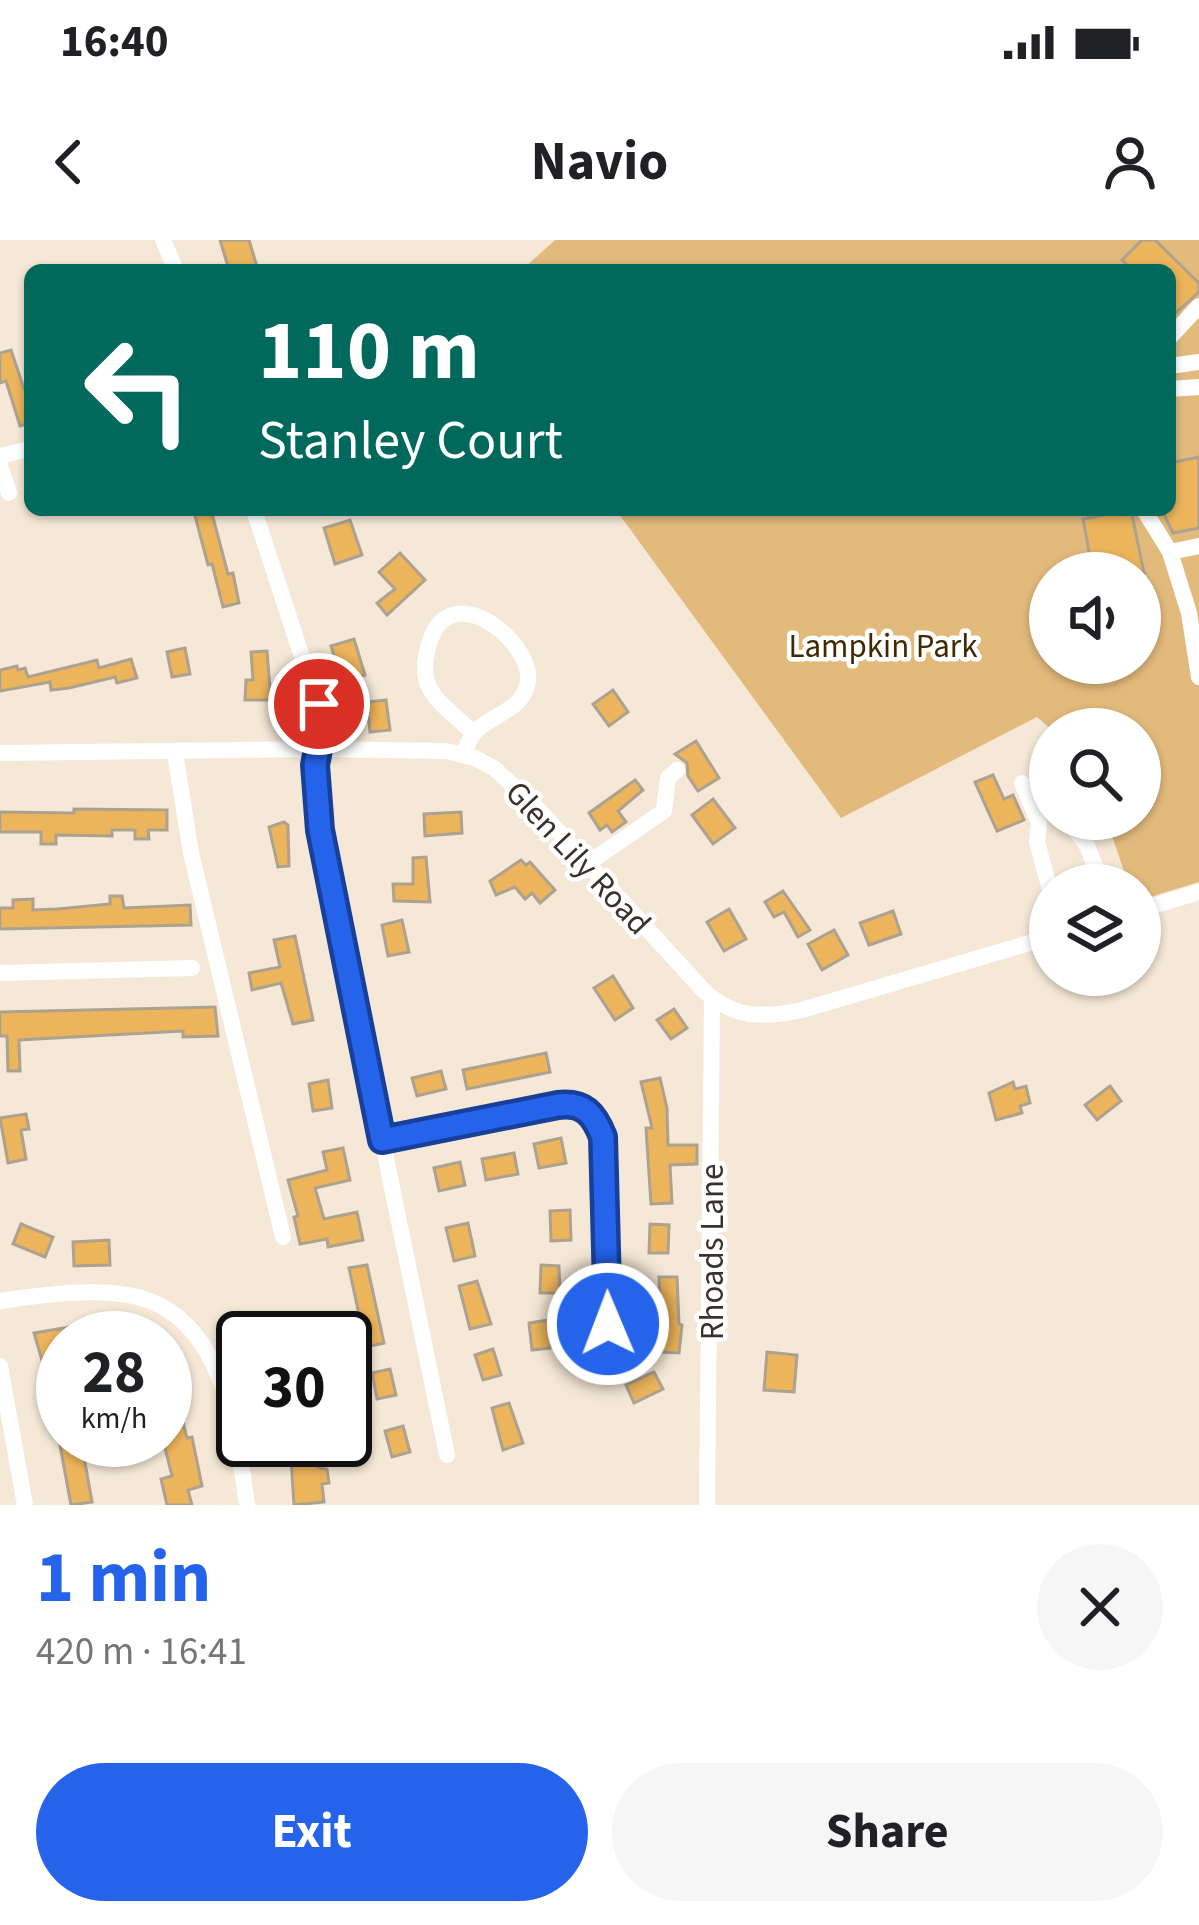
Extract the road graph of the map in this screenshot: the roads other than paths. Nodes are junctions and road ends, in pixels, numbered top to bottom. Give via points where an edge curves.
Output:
1 (1199, 306) edge
2 (1176, 331) edge
3 (0, 466) edge
4 (9, 493) dead end
5 (256, 516) edge
6 (1148, 516) edge
7 (1199, 546) edge
8 (1170, 552) junction
9 (1199, 676) edge
10 (474, 734) junction
11 (317, 749) junction
12 (0, 753) edge
13 (175, 753) junction
14 (463, 755) junction
15 (677, 770) dead end
16 (1022, 783) dead end
17 (587, 864) junction
18 (1043, 864) edge
19 (1199, 892) edge
20 (1161, 904) edge
21 (1029, 943) edge
22 (192, 968) dead end
23 (0, 973) edge
24 (712, 999) junction
25 (382, 1140) junction
26 (283, 1237) dead end
27 (0, 1300) edge
28 (608, 1324) dead end
29 (0, 1366) edge
30 (447, 1455) dead end
31 (25, 1505) edge
32 (247, 1505) edge
33 (707, 1505) edge

1 - 2 street
3 - 4 street
5 - 11 street via 319,704
6 - 8 street
7 - 8 street
8 - 9 street
10 - 10 street via 515,706 528,672 483,618 453,613 434,629 424,668 441,703
10 - 14 street
11 - 13 street, Glen Lily Road
11 - 14 street, Glen Lily Road
11 - 25 street via 325,862
12 - 13 street, Glen Lily Road
13 - 26 street via 200,895
14 - 17 street, Glen Lily Road via 494,768
15 - 17 street via 668,778 664,811
16 - 18 street via 1039,823
17 - 24 street, Glen Lily Road
19 - 20 street
21 - 24 street via 778,1016 746,1015
22 - 23 street
24 - 33 street, Rhoads Lane
25 - 28 street via 558,1105 583,1107 603,1137
25 - 30 street
27 - 32 street via 122,1295 181,1320 216,1370
29 - 31 street

